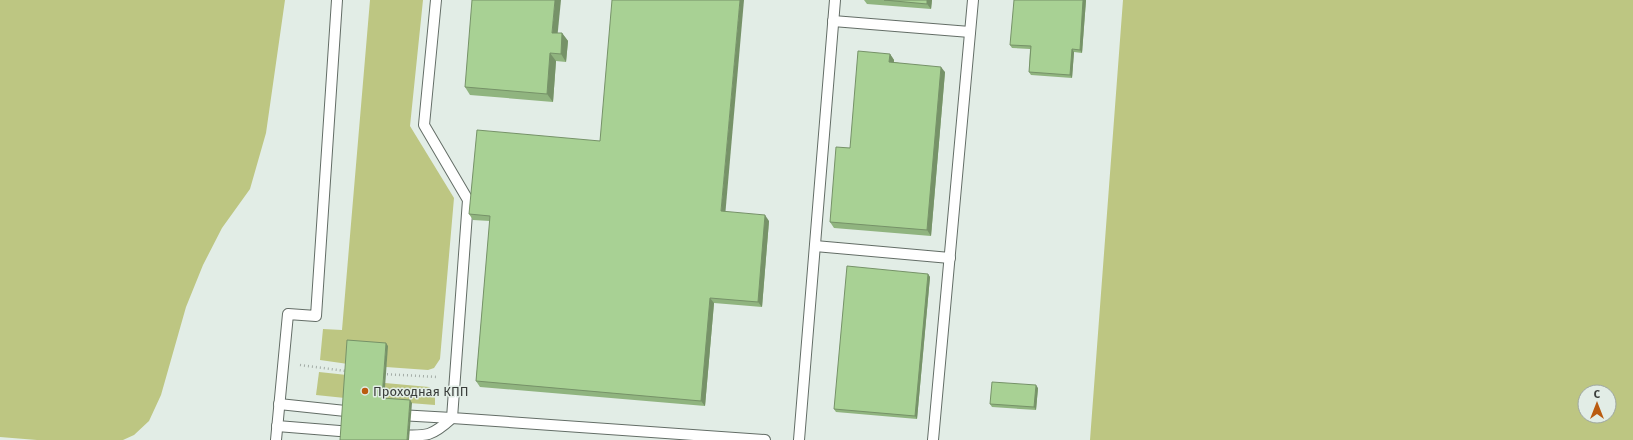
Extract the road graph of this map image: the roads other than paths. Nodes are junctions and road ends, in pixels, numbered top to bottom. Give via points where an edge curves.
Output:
1 (337, 0) edge
2 (436, 0) edge
3 (835, 0) edge
4 (973, 0) edge
5 (833, 21) junction
6 (970, 32) junction
7 (815, 246) junction
8 (950, 258) junction
9 (279, 404) junction
10 (367, 413) edge
11 (390, 414) edge
12 (452, 418) junction
13 (277, 426) junction
14 (358, 433) edge
15 (382, 434) edge
16 (276, 440) edge
17 (765, 440) edge
18 (799, 440) edge
19 (933, 440) edge

1 - 9 lane via 316,316 288,314
2 - 12 lane via 424,125 468,200
3 - 5 lane
4 - 6 lane
5 - 6 lane
5 - 7 lane
6 - 8 lane
7 - 8 lane
7 - 18 lane
8 - 19 lane
9 - 10 lane
9 - 13 lane
11 - 12 lane
12 - 15 lane via 435,433
12 - 17 lane
13 - 14 lane
13 - 16 lane

